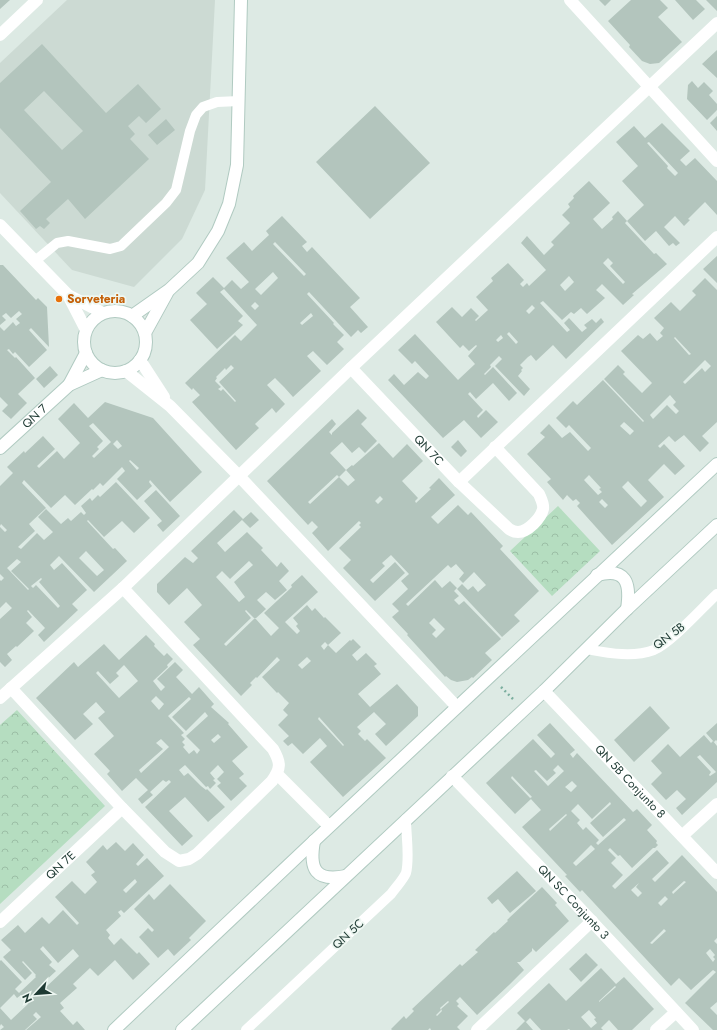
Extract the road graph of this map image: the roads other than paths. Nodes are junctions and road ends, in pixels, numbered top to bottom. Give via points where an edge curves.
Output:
1 (38, 0) edge
2 (241, 0) edge
3 (570, 0) edge
4 (717, 23) edge
5 (0, 35) edge
6 (651, 87) junction
7 (239, 101) junction
8 (717, 161) edge
9 (0, 225) edge
10 (717, 237) edge
11 (35, 261) junction
12 (169, 290) junction
13 (68, 295) junction
14 (103, 313) junction
15 (132, 316) junction
16 (86, 330) junction
17 (145, 333) junction
18 (86, 353) junction
19 (140, 360) junction
20 (351, 368) junction
21 (102, 370) junction
22 (126, 371) junction
23 (69, 385) junction
24 (170, 406) junction
25 (495, 447) junction
26 (0, 448) edge
27 (717, 464) edge
28 (239, 476) junction
29 (459, 482) junction
30 (717, 525) edge
31 (596, 576) junction
32 (123, 588) junction
33 (717, 594) edge
34 (627, 609) junction
35 (586, 649) junction
36 (11, 688) junction
37 (544, 691) junction
38 (0, 698) edge
39 (457, 707) junction
40 (277, 774) junction
41 (452, 776) junction
42 (717, 804) edge
43 (122, 808) junction
44 (406, 819) junction
45 (329, 826) junction
46 (682, 836) junction
47 (314, 840) junction
48 (717, 873) edge
49 (346, 876) junction
50 (592, 921) junction
51 (0, 922) edge
52 (676, 1012) junction
53 (114, 1030) edge
54 (182, 1030) edge
55 (246, 1030) edge
56 (477, 1030) edge
57 (656, 1030) edge
58 (693, 1030) edge

1 - 5 street
2 - 7 street
3 - 6 street
4 - 6 street
6 - 8 street
6 - 20 street
7 - 11 lane via 217,102 203,107 196,115 176,190 121,246 110,248 68,241 57,243
7 - 12 street via 237,165 230,204 218,231 198,263
9 - 11 street
10 - 25 street
11 - 13 street
12 - 15 street
12 - 17 street
13 - 14 street
13 - 16 street
14 - 15 street via 118,310
14 - 16 street via 93,319
15 - 17 street via 140,323
16 - 18 street
17 - 19 street via 146,347
18 - 21 street via 95,366
18 - 23 street, QN 7
19 - 22 street
19 - 24 street
20 - 28 street
20 - 29 street, QN 7C
21 - 22 street via 114,373
21 - 23 street, QN 7
22 - 24 street
23 - 26 street, QN 7
24 - 28 street
25 - 29 street
25 - 29 street, QN 7C via 543,501 539,518 528,529 520,532 509,529
27 - 31 street
28 - 32 street
28 - 39 street
30 - 34 street
31 - 34 street via 613,572 623,578 629,595
31 - 39 street
32 - 36 street
32 - 40 street via 273,749 279,758
33 - 35 lane, QN 5B via 655,650 615,654
34 - 35 street
35 - 37 street
36 - 38 street
36 - 43 street
37 - 41 street
37 - 46 street, QN 5B Conjunto 8
39 - 45 street
40 - 43 street via 198,854 188,860 179,861 165,852
40 - 45 street
41 - 44 street
41 - 50 street, QN SC Conjunto 3
42 - 46 street
43 - 51 street, QN 7E
44 - 49 street
44 - 55 lane, QN 5C via 407,862 400,883
45 - 47 street
46 - 48 street, QN 5B Conjunto 8
47 - 49 street via 313,866 318,873 324,877
47 - 53 street
49 - 54 street
50 - 52 street, QN SC Conjunto 3
50 - 56 street
52 - 57 street
52 - 58 street, QN SC Conjunto 3

